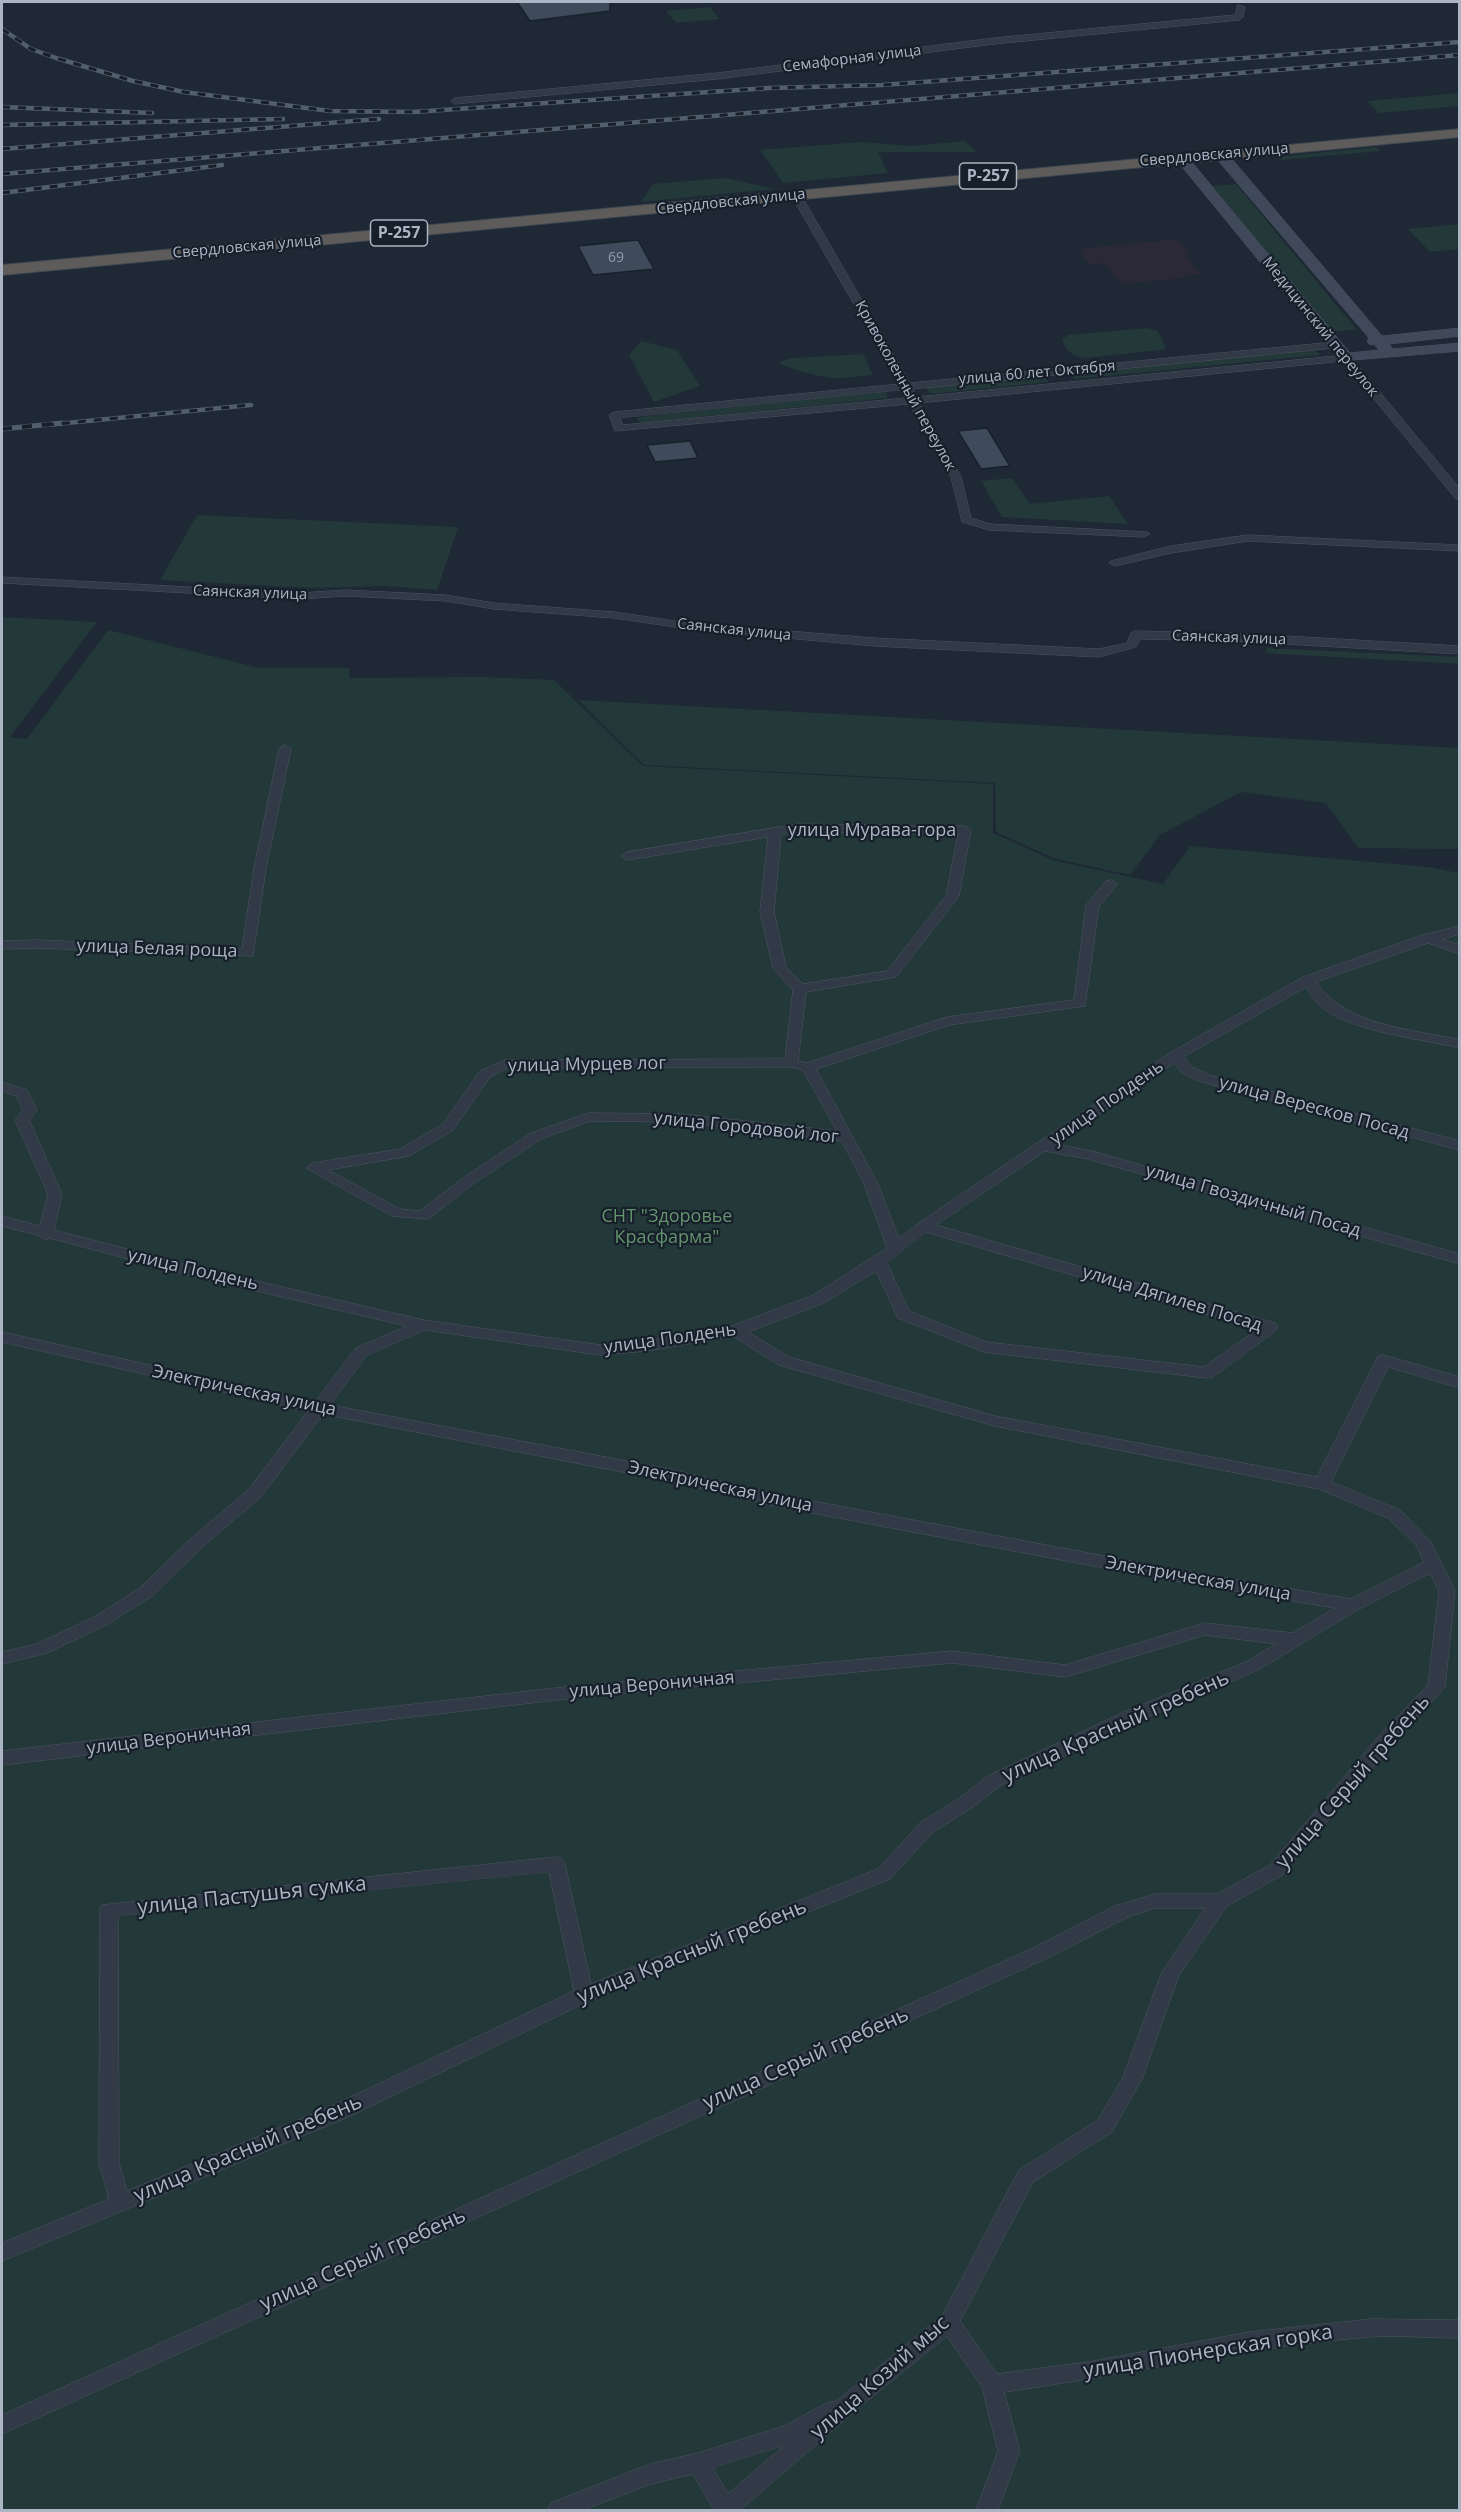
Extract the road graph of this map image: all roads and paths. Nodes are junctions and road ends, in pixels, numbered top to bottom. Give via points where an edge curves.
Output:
1 (1237, 4) edge
2 (455, 101) dead end
3 (1460, 133) edge
4 (1221, 155) junction
5 (1181, 158) junction
6 (796, 195) junction
7 (2, 270) edge
8 (1460, 332) edge
9 (1380, 340) junction
10 (1334, 345) junction
11 (1460, 346) edge
12 (1390, 354) junction
13 (1346, 358) junction
14 (1058, 371) junction
15 (905, 385) junction
16 (1069, 385) junction
17 (912, 400) junction
18 (1460, 497) edge
19 (1144, 534) dead end
20 (1460, 548) edge
21 (1115, 563) dead end
22 (2, 580) edge
23 (1460, 650) edge
24 (285, 749) dead end
25 (775, 832) junction
26 (627, 856) dead end
27 (1111, 884) dead end
28 (1460, 930) edge
29 (1428, 938) junction
30 (2, 945) edge
31 (1460, 950) edge
32 (1308, 980) junction
33 (800, 989) junction
34 (1460, 1044) edge
35 (1175, 1056) junction
36 (790, 1063) junction
37 (808, 1067) junction
38 (2, 1086) edge
39 (847, 1137) junction
40 (1045, 1146) junction
41 (1460, 1146) edge
42 (313, 1168) joint
43 (2, 1221) edge
44 (924, 1226) junction
45 (45, 1235) junction
46 (895, 1249) junction
47 (1460, 1259) edge
48 (879, 1262) junction
49 (423, 1324) junction
50 (735, 1331) junction
51 (2, 1337) edge
52 (1460, 1383) edge
53 (319, 1408) junction
54 (1322, 1484) junction
55 (1434, 1564) junction
56 (1353, 1605) junction
57 (1298, 1640) junction
58 (2, 1658) edge
59 (2, 1758) edge
60 (1220, 1901) junction
61 (584, 1995) junction
62 (120, 2203) junction
63 (2, 2252) edge
64 (949, 2322) junction
65 (1460, 2329) edge
66 (992, 2384) junction
67 (855, 2398) junction
68 (2, 2425) edge
69 (698, 2463) junction
70 (725, 2510) edge
71 (559, 2511) edge
72 (987, 2511) edge

1 - 2 street, Семафорная улица via 1239,17
3 - 4 highway, Свердловская улица / Р-257
4 - 5 highway, Свердловская улица / Р-257
4 - 9 main road, Медицинский переулок
5 - 6 highway, Свердловская улица / Р-257
5 - 10 main road, Медицинский переулок
6 - 7 highway, Свердловская улица / Р-257
6 - 15 street, Кривоколенный переулок
8 - 9 main road, улица 60 лет Октября
9 - 10 main road, улица 60 лет Октября
9 - 12 main road, Медицинский переулок
10 - 13 main road, Медицинский переулок
10 - 14 street, улица 60 лет Октября
11 - 12 main road, улица 60 лет Октября
12 - 13 main road, улица 60 лет Октября
13 - 16 street, улица 60 лет Октября
13 - 18 street, Медицинский переулок
14 - 15 street, улица 60 лет Октября
14 - 16 street
15 - 17 street, Кривоколенный переулок
15 - 17 street, улица 60 лет Октября via 614,415 619,429
16 - 17 street, улица 60 лет Октября
17 - 19 street, Кривоколенный переулок via 956,477 966,520 989,527
20 - 21 street via 1248,538 1176,548
22 - 23 street, Саянская улица via 290,596 345,593 446,598 689,626 885,643 1099,653 1132,645 1135,635
24 - 30 street, улица Белая роща via 260,868 248,953
25 - 26 street, улица Мурава-гора
25 - 33 street, улица Мурава-гора via 767,912 780,968
25 - 33 street, улица Мурава-гора via 798,828 965,830 952,896 891,974
27 - 37 street via 1094,905 1080,1004 947,1021
28 - 29 street, улица Полдень
29 - 31 street
29 - 32 street, улица Полдень
32 - 34 street via 1321,1000 1334,1010
32 - 35 street, улица Полдень
33 - 36 street
35 - 40 street, улица Полдень
35 - 41 street, улица Вересков Посад via 1187,1070 1204,1078
36 - 37 street
36 - 42 street, улица Мурцев лог via 505,1064 485,1074 448,1127 404,1153
37 - 39 street
38 - 45 street via 22,1093 30,1110 22,1120 55,1194
39 - 42 street, улица Городовой лог via 682,1118 589,1116 536,1136 423,1216 396,1213
39 - 46 street, улица Городовой лог via 871,1184
40 - 44 street, улица Полдень
40 - 47 street, улица Гвоздичный Посад via 1090,1155
43 - 45 street, улица Полдень
44 - 46 street, улица Полдень
44 - 48 street, улица Дягилев Посад via 1270,1326 1207,1373 984,1347 903,1314
45 - 49 street, улица Полдень
46 - 48 street, улица Полдень
48 - 50 street, улица Полдень via 819,1299
49 - 50 street, улица Полдень via 600,1350
49 - 53 street via 361,1352
50 - 54 street via 783,1361 995,1421
51 - 53 street, Электрическая улица
52 - 54 street via 1383,1360
53 - 56 street, Электрическая улица via 669,1475 798,1504
53 - 58 street via 255,1493 146,1592 102,1620 41,1649
54 - 55 street via 1394,1514 1423,1542
55 - 56 street
55 - 60 street, улица Серый гребень via 1447,1591 1436,1687 1383,1743 1276,1870
56 - 57 street, улица Красный гребень
57 - 59 street, улица Вероничная via 1205,1629 1065,1671 952,1657 565,1694
57 - 61 street, улица Красный гребень via 1252,1666 1130,1717 994,1781 927,1827 884,1874
60 - 64 street, улица Козий мыс via 1171,1972 1132,2079 1105,2126 1026,2176
60 - 68 street, улица Серый гребень via 1155,1901 1122,1911 1036,1955
61 - 62 street, улица Красный гребень via 341,2111
61 - 62 street, улица Пастушья сумка via 555,1864 109,1910 109,2163
62 - 63 street, улица Красный гребень
64 - 66 street
64 - 67 street, улица Козий мыс
65 - 66 street, улица Пионерская горка via 1371,2328 1250,2341 1088,2372
66 - 72 street via 1009,2451
67 - 69 street via 789,2434
67 - 70 street, улица Козий мыс
69 - 70 street
69 - 71 street via 650,2474

